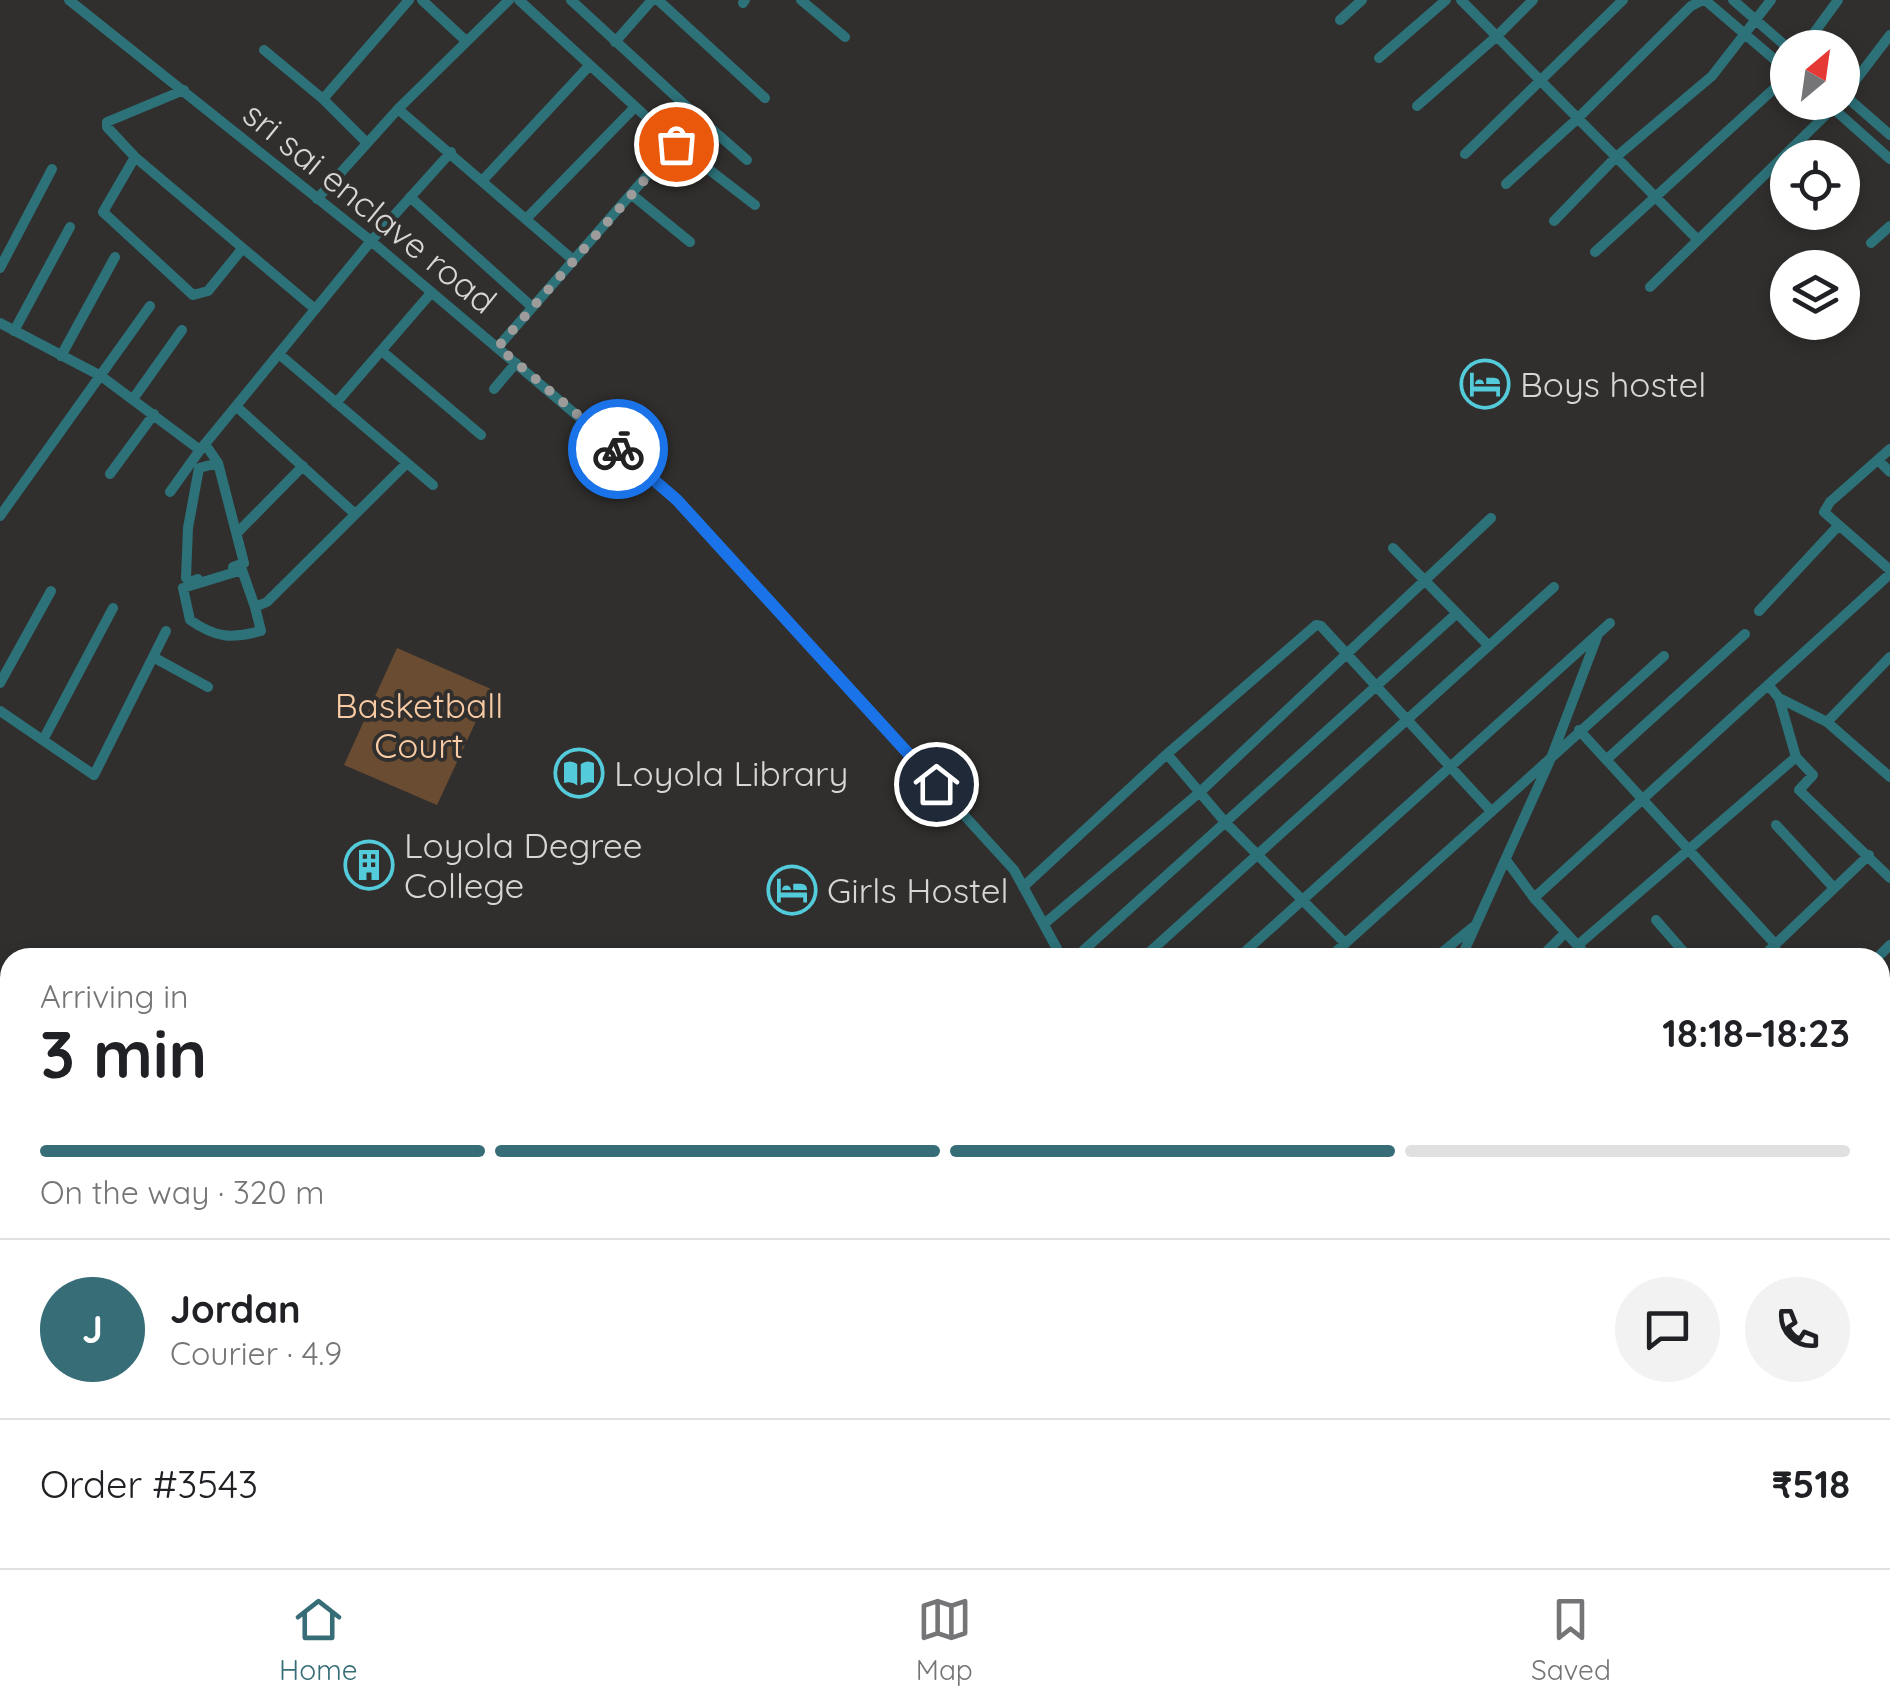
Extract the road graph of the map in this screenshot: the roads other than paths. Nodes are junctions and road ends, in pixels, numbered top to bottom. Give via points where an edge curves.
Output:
1 (69, 0) edge
2 (410, 0) edge
3 (422, 0) edge
4 (509, 0) edge
5 (520, 0) edge
6 (655, 0) edge
7 (801, 0) edge
8 (1362, 0) edge
9 (1446, 0) edge
10 (1461, 0) edge
11 (1533, 0) edge
12 (1623, 0) edge
13 (1704, 0) edge
14 (1733, 0) edge
15 (1771, 0) edge
16 (1838, 0) edge
17 (574, 1) edge
18 (1340, 20) dead end
19 (1756, 21) junction
20 (1816, 30) edge
21 (1770, 33) edge
22 (1747, 35) junction
23 (1497, 36) junction
24 (1890, 36) edge
25 (845, 37) dead end
26 (466, 40) junction
27 (614, 42) junction
28 (264, 50) dead end
29 (1770, 57) edge
30 (1380, 58) dead end
31 (589, 66) junction
32 (1860, 73) edge
33 (1538, 79) junction
34 (184, 90) junction
35 (1770, 90) edge
36 (764, 98) dead end
37 (323, 99) junction
38 (1417, 106) dead end
39 (635, 107) junction
40 (398, 109) junction
41 (1860, 115) edge
42 (698, 117) junction
43 (1578, 118) junction
44 (1818, 120) edge
45 (1856, 120) edge
46 (1890, 135) edge
47 (367, 143) junction
48 (676, 144) junction
49 (451, 152) junction
50 (1465, 154) dead end
51 (135, 157) junction
52 (1616, 157) junction
53 (1890, 159) edge
54 (746, 160) dead end
55 (52, 169) dead end
56 (482, 182) junction
57 (1506, 184) dead end
58 (632, 194) junction
59 (1654, 196) junction
60 (410, 197) junction
61 (317, 200) junction
62 (756, 206) dead end
63 (526, 219) junction
64 (1554, 221) dead end
65 (1890, 226) edge
66 (70, 227) dead end
67 (1698, 240) junction
68 (371, 241) junction
69 (690, 242) dead end
70 (1871, 243) dead end
71 (242, 249) junction
72 (1595, 252) dead end
73 (115, 256) dead end
74 (572, 259) junction
75 (0, 268) edge
76 (1650, 287) dead end
77 (431, 293) junction
78 (150, 306) dead end
79 (532, 306) junction
80 (315, 308) junction
81 (0, 324) edge
82 (182, 330) dead end
83 (14, 331) junction
84 (498, 347) junction
85 (382, 352) junction
86 (279, 354) junction
87 (61, 356) junction
88 (516, 362) junction
89 (101, 376) junction
90 (494, 389) dead end
91 (133, 399) junction
92 (336, 402) junction
93 (236, 407) junction
94 (154, 414) junction
95 (481, 435) dead end
96 (202, 447) junction
97 (1890, 449) edge
98 (1878, 461) junction
99 (218, 463) junction
100 (407, 463) junction
101 (303, 466) junction
102 (1890, 472) edge
103 (110, 474) dead end
104 (432, 485) dead end
105 (170, 492) dead end
106 (354, 513) junction
107 (0, 516) edge
108 (1491, 518) dead end
109 (1838, 526) junction
110 (238, 532) junction
111 (1392, 548) dead end
112 (1890, 572) edge
113 (1424, 583) junction
114 (1554, 587) dead end
115 (51, 591) dead end
116 (113, 608) dead end
117 (254, 608) junction
118 (1758, 610) dead end
119 (1456, 614) junction
120 (1610, 623) dead end
121 (166, 631) dead end
122 (1745, 634) dead end
123 (1598, 636) junction
124 (1488, 646) junction
125 (1347, 656) junction
126 (1664, 656) dead end
127 (153, 657) junction
128 (1890, 658) edge
129 (0, 683) edge
130 (1769, 686) junction
131 (208, 688) dead end
132 (1376, 688) junction
133 (1779, 698) junction
134 (0, 711) edge
135 (1409, 720) junction
136 (1827, 722) junction
137 (1579, 730) junction
138 (43, 740) junction
139 (1167, 754) junction
140 (1890, 755) edge
141 (1796, 757) junction
142 (1551, 758) junction
143 (1606, 760) junction
144 (1449, 765) junction
145 (1879, 767) junction
146 (1890, 777) edge
147 (1200, 792) junction
148 (1642, 800) junction
149 (1490, 810) junction
150 (1224, 822) junction
151 (1776, 826) dead end
152 (1689, 850) junction
153 (1258, 854) junction
154 (1869, 856) junction
155 (1506, 860) junction
156 (1890, 878) edge
157 (1023, 887) junction
158 (1834, 888) junction
159 (1534, 898) junction
160 (1302, 900) junction
161 (1656, 920) dead end
162 (1044, 924) junction
163 (1474, 926) junction
164 (1565, 933) junction
165 (1345, 944) junction
166 (1776, 944) junction
167 (1578, 945) junction
168 (1057, 948) edge
169 (1085, 948) edge
170 (1154, 948) edge
171 (1249, 948) edge
172 (1340, 948) edge
173 (1447, 948) edge
174 (1465, 948) edge
175 (1550, 948) edge
176 (1581, 948) edge
177 (1681, 948) edge
178 (1772, 948) edge

1 - 34 street, sri sai enclave road
2 - 37 street
3 - 26 street
4 - 26 street
5 - 31 street
6 - 27 street
6 - 36 street
7 - 25 street
8 - 18 street
9 - 30 street
10 - 23 street
11 - 23 street
12 - 33 street
13 - 22 street
13 - 43 street
14 - 19 street
15 - 19 street
16 - 20 street
17 - 27 street
19 - 21 street
19 - 22 street
22 - 29 street
22 - 52 street via 1712,76
23 - 33 street
23 - 38 street
24 - 32 street
26 - 40 street
27 - 42 street
28 - 37 street
31 - 39 street
31 - 56 street
33 - 43 street
33 - 50 street
34 - 51 street via 108,122
34 - 61 street, sri sai enclave road
35 - 59 street
37 - 47 street
39 - 48 street
39 - 63 street
40 - 47 street
40 - 49 street
41 - 46 street
42 - 48 street
42 - 54 street
43 - 52 street
43 - 57 street
44 - 67 street
45 - 53 street
47 - 61 street
48 - 58 street
48 - 62 street
49 - 56 street
49 - 60 street
51 - 71 street
51 - 71 street via 103,212 193,295 208,290
52 - 59 street
52 - 64 street
55 - 75 street
56 - 63 street
58 - 69 street
58 - 74 street
59 - 67 street
59 - 72 street
60 - 68 street
60 - 79 street
61 - 68 street, sri sai enclave road
63 - 74 street
65 - 70 street
66 - 83 street
67 - 76 street
68 - 77 street, sri sai enclave road
68 - 80 street
71 - 80 street
73 - 87 street
74 - 79 street
77 - 84 street, sri sai enclave road
77 - 85 street
78 - 89 street
79 - 84 street
80 - 86 street
81 - 83 street
82 - 91 street
83 - 87 street
84 - 88 street, sri sai enclave road
85 - 92 street
85 - 95 street
86 - 92 street
86 - 93 street
87 - 89 street
88 - 90 street
88 - 157 street, sri sai enclave road via 677,500
89 - 91 street
89 - 107 street
91 - 94 street
92 - 100 street
93 - 96 street
93 - 101 street
94 - 96 street
94 - 103 street
96 - 99 street
96 - 105 street
97 - 98 street
98 - 102 street
98 - 109 street via 1830,502 1824,512
99 - 110 street
99 - 110 street via 199,468 187,581 244,563
100 - 104 street
100 - 106 street
101 - 106 street
101 - 110 street
106 - 117 street
108 - 113 street
109 - 112 street
109 - 118 street
111 - 113 street
112 - 130 street
113 - 119 street
113 - 125 street
114 - 124 street
115 - 129 street
116 - 138 street
117 - 117 street via 242,570 183,588 190,620 209,634 232,639 262,631
119 - 124 street
119 - 132 street
120 - 123 street
121 - 127 street
122 - 143 street
123 - 142 street
123 - 144 street
124 - 135 street
125 - 132 street
125 - 139 street via 1316,624
125 - 147 street
126 - 137 street
127 - 131 street
127 - 138 street via 94,775
128 - 136 street
130 - 133 street
130 - 148 street
132 - 135 street
132 - 150 street
133 - 136 street
133 - 141 street
134 - 138 street
135 - 144 street
135 - 153 street
136 - 145 street
137 - 142 street
137 - 143 street
139 - 147 street
139 - 157 street
140 - 145 street
141 - 152 street
141 - 154 street via 1813,775 1799,790
142 - 149 street
142 - 155 street
143 - 148 street
144 - 149 street
144 - 160 street
145 - 146 street
147 - 150 street
147 - 162 street
148 - 152 street
148 - 159 street
149 - 165 street
150 - 153 street
150 - 169 street
151 - 158 street
152 - 166 street
152 - 167 street
153 - 160 street
153 - 170 street
154 - 156 street
154 - 158 street
155 - 159 street
155 - 163 street
157 - 162 street, sri sai enclave road
158 - 166 street
159 - 164 street
160 - 165 street
160 - 171 street
161 - 177 street
162 - 168 street, sri sai enclave road
163 - 173 street
163 - 174 street
164 - 167 street
164 - 175 street
165 - 172 street
166 - 178 street
167 - 176 street

